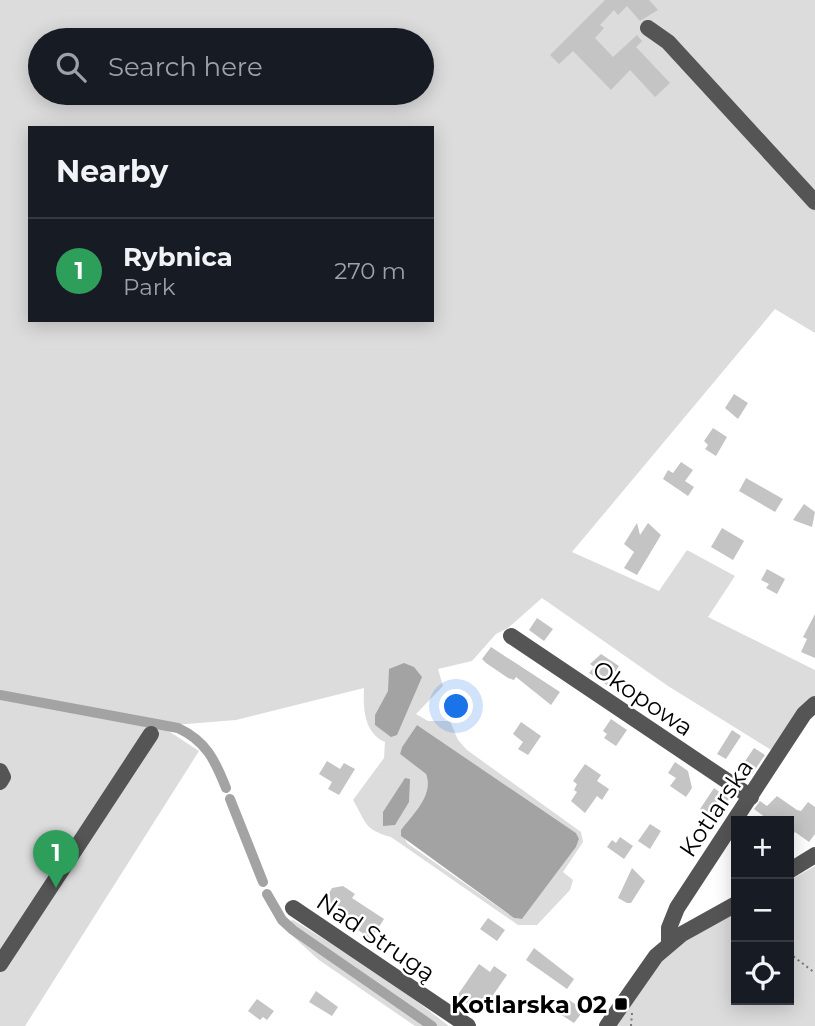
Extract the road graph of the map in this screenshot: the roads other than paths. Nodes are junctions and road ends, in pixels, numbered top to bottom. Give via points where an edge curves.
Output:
1 (648, 28) dead end
2 (815, 202) edge
3 (512, 636) dead end
4 (815, 704) edge
5 (151, 734) dead end
6 (0, 771) edge
7 (0, 782) edge
8 (751, 797) junction
9 (815, 855) edge
10 (794, 868) edge
11 (731, 907) edge
12 (293, 908) dead end
13 (669, 944) junction
14 (0, 964) edge
15 (468, 1026) edge
16 (607, 1026) edge

1 - 2 street via 668,42
3 - 8 street, Okopowa
4 - 8 street, Kotlarska
5 - 14 street
6 - 7 street
8 - 13 street, Kotlarska via 677,908
9 - 10 street
11 - 13 street
12 - 15 street, Nad Strugą
13 - 16 street via 646,968

